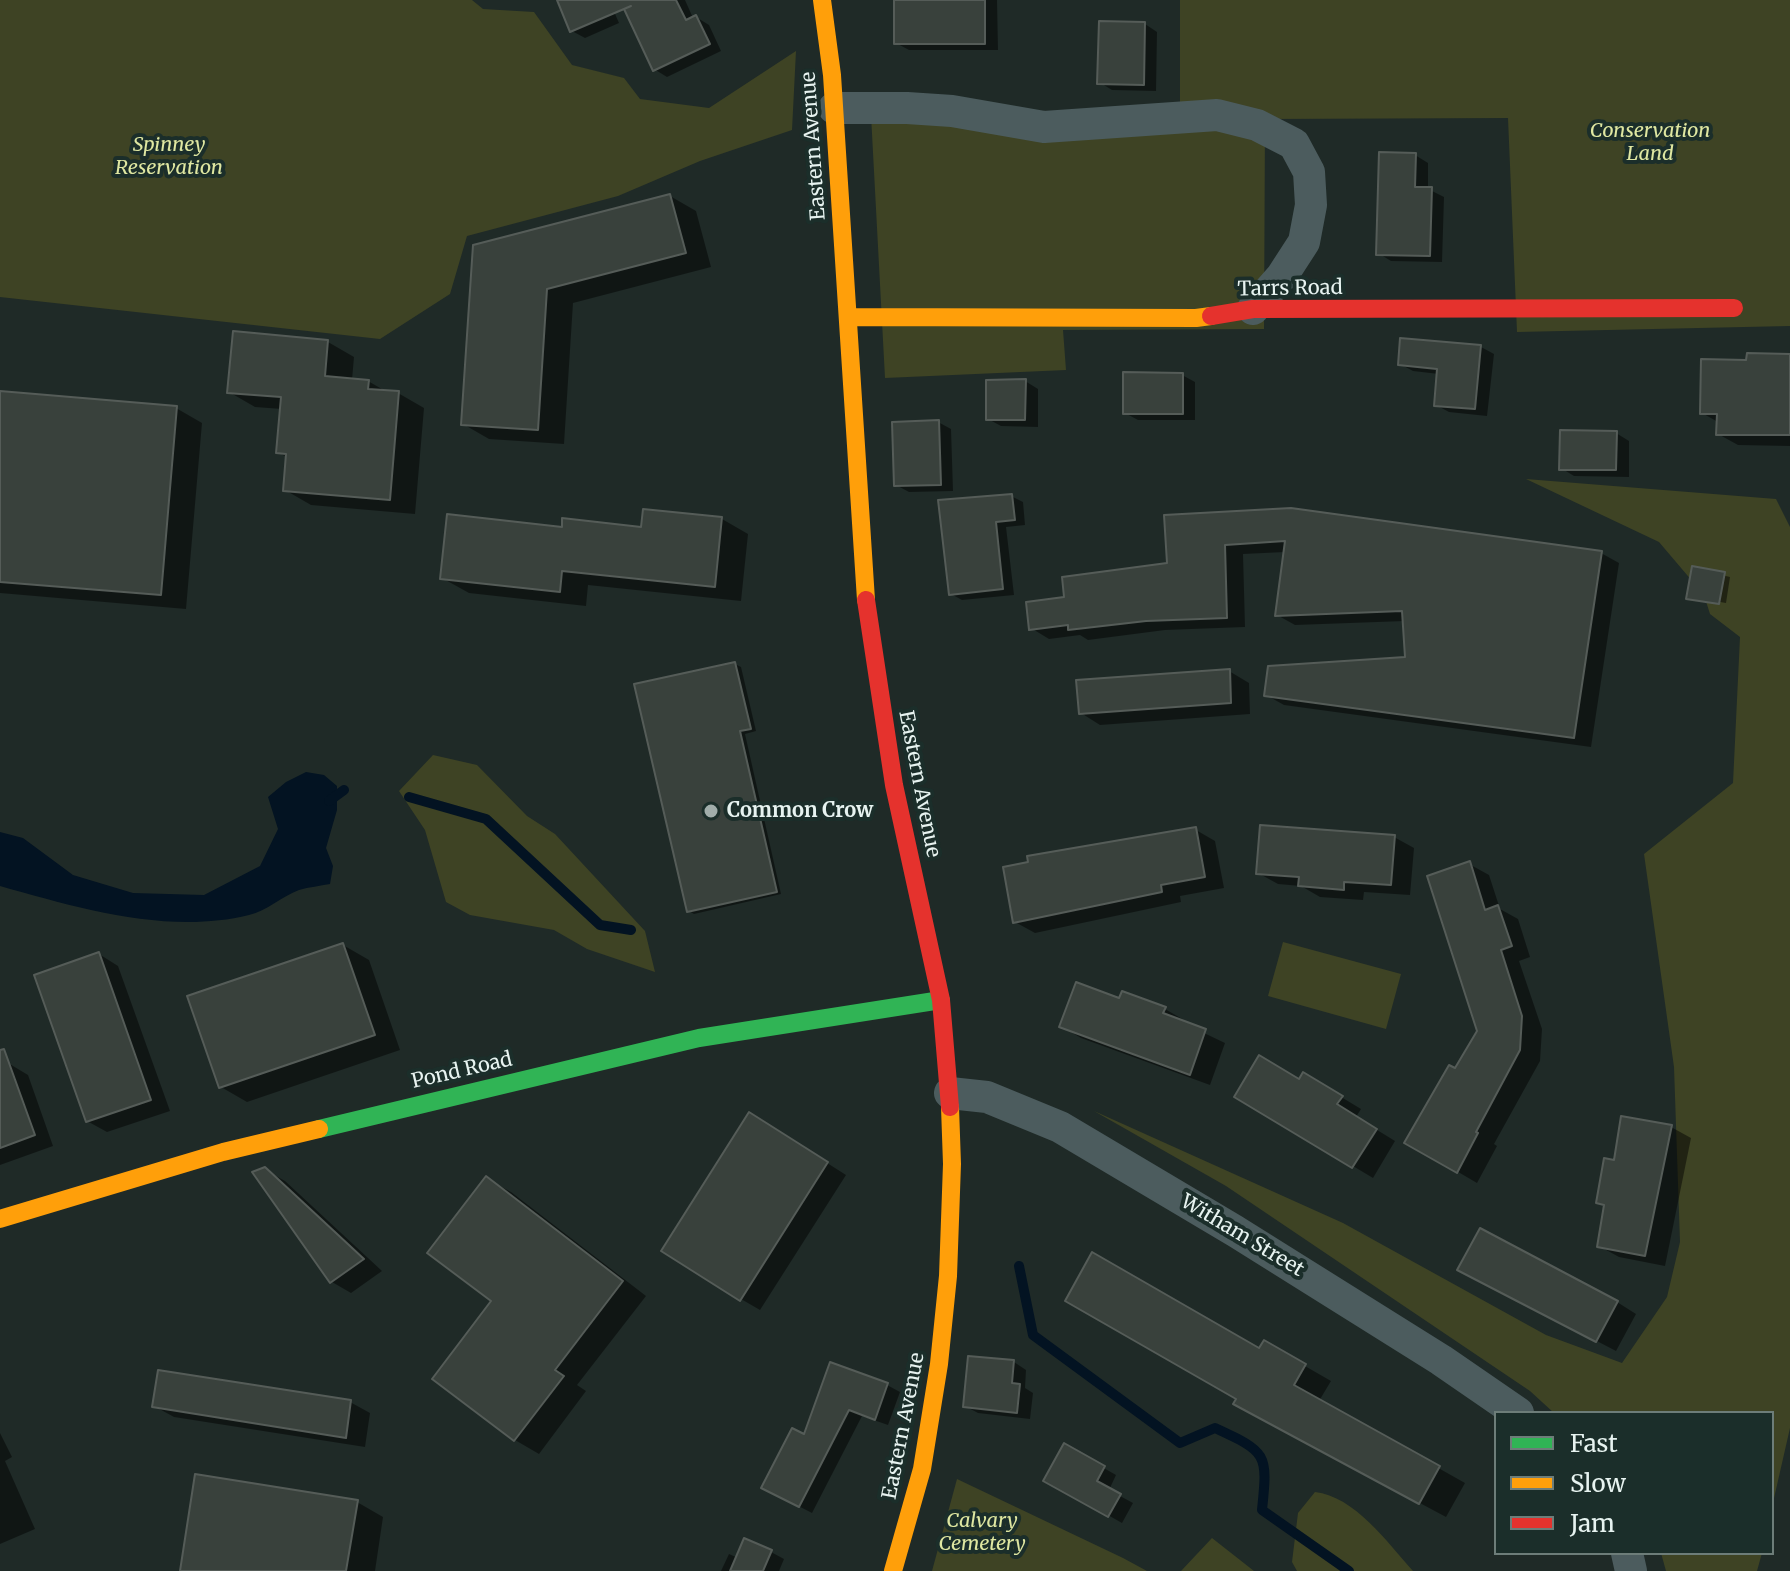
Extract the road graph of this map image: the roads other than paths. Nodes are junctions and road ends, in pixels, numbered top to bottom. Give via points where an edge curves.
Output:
1 (822, 0) edge
2 (834, 108) junction
3 (1734, 308) dead end
4 (1253, 309) junction
5 (848, 317) junction
6 (941, 1000) junction
7 (950, 1093) junction
8 (0, 1219) edge
9 (1515, 1411) edge
10 (893, 1571) edge

1 - 2 street, Eastern Avenue
2 - 4 street via 952,111 1044,127 1217,115 1257,125 1294,144 1309,172 1311,205 1304,242
2 - 5 street, Eastern Avenue
3 - 4 street, Tarrs Road
4 - 5 street, Tarrs Road via 1196,318
5 - 6 street, Eastern Avenue via 867,618 894,785
6 - 7 street, Eastern Avenue
6 - 8 street, Pond Road via 699,1038 605,1059 223,1152
7 - 9 street, Witham Street via 987,1097 1060,1127 1235,1231
7 - 10 street, Eastern Avenue via 948,1276 939,1364 922,1469

